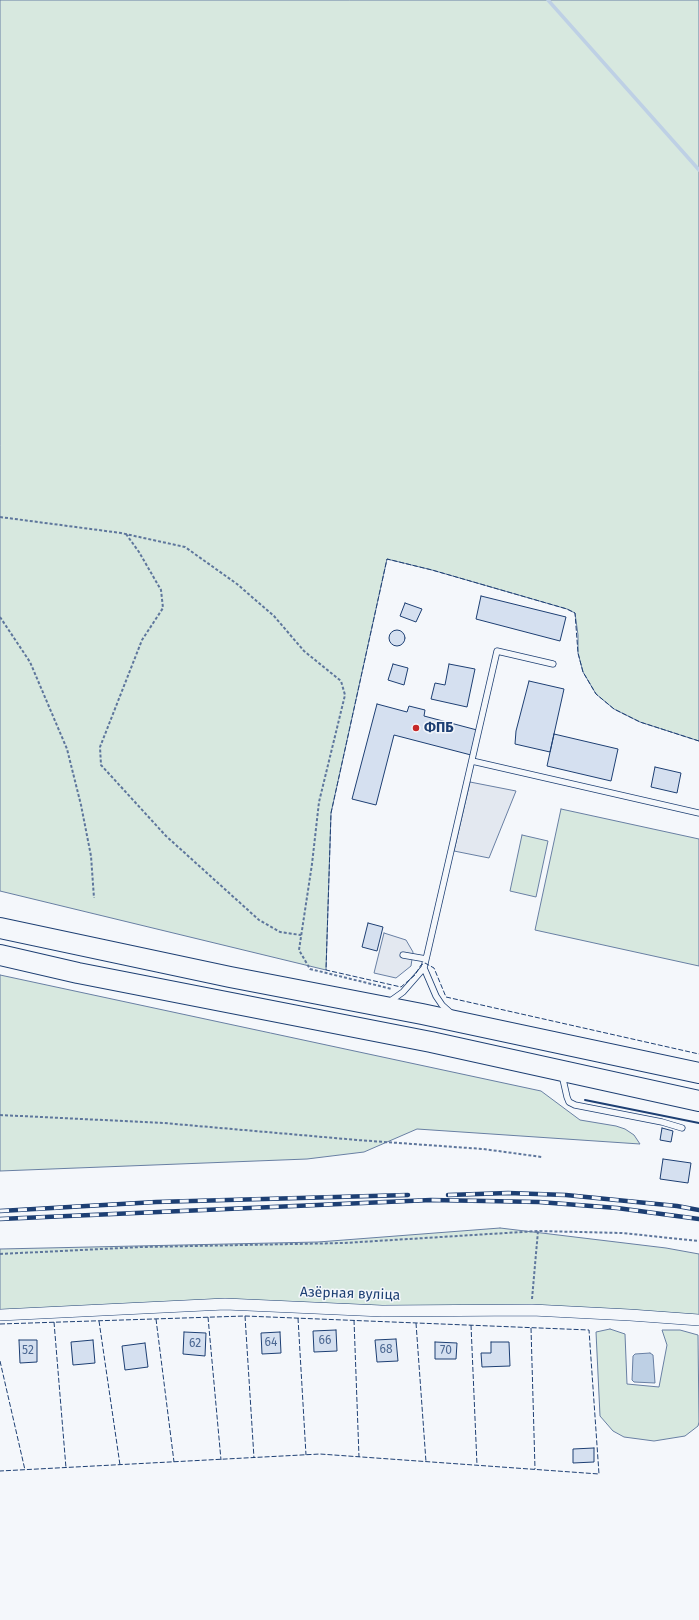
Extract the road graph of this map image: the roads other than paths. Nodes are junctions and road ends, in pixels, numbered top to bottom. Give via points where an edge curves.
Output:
1 (553, 664) dead end
2 (472, 761) junction
3 (699, 813) edge
4 (0, 928) edge
5 (0, 955) edge
6 (403, 955) dead end
7 (426, 959) junction
8 (424, 968) junction
9 (382, 1007) junction
10 (462, 1023) junction
11 (561, 1070) junction
12 (699, 1073) edge
13 (699, 1100) edge
14 (682, 1128) dead end
15 (0, 1315) edge
16 (699, 1320) edge

1 - 2 lane via 498,651
2 - 3 lane
2 - 7 lane
4 - 9 highway
5 - 11 highway
6 - 7 lane
7 - 8 lane
8 - 9 lane via 403,992
8 - 10 lane via 442,1005
9 - 10 highway
10 - 12 highway
11 - 13 highway
11 - 14 lane via 569,1102 575,1105
15 - 16 street, Азёрная вуліца via 225,1304 382,1311 532,1310

